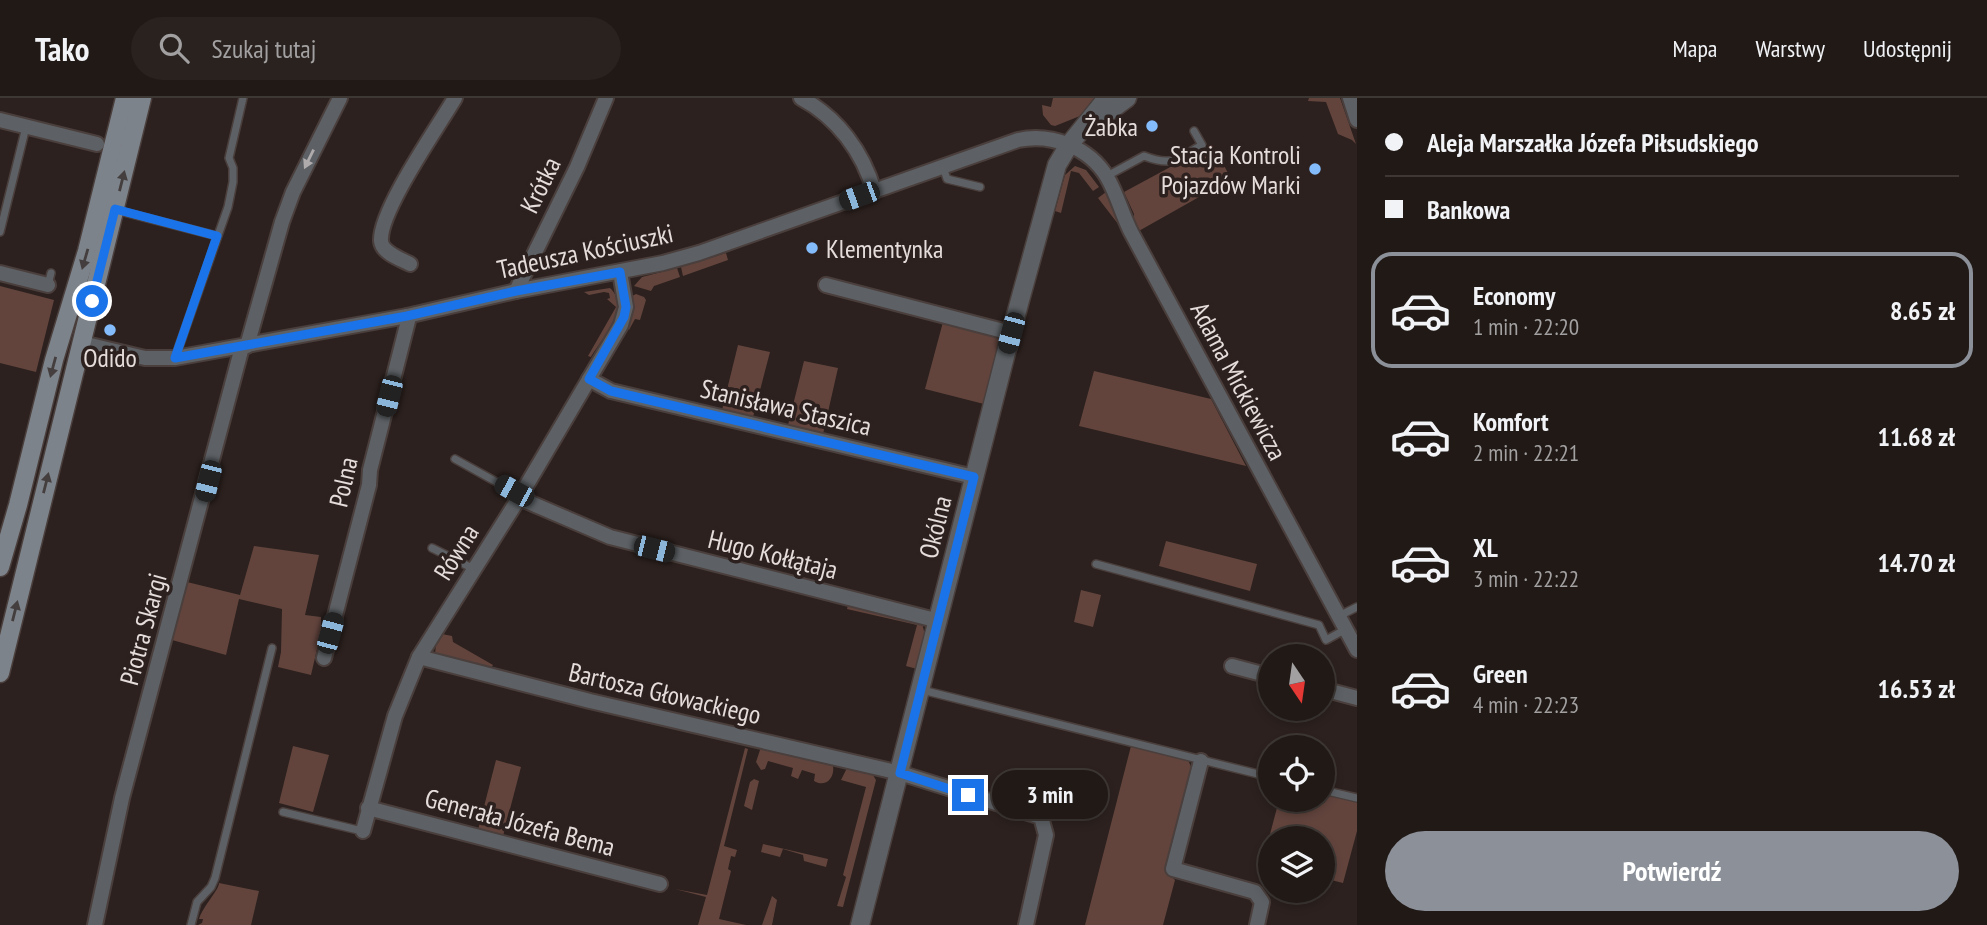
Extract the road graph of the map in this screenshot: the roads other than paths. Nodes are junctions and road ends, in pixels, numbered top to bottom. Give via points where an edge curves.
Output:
1 (125, 98) edge
2 (142, 98) edge
3 (243, 98) edge
4 (340, 98) edge
5 (455, 98) edge
6 (606, 98) edge
7 (801, 98) edge
8 (1107, 98) edge
9 (1127, 98) edge
10 (1350, 98) edge
11 (0, 120) edge
12 (1357, 120) edge
13 (27, 126) junction
14 (1194, 131) dead end
15 (1075, 138) junction
16 (97, 144) dead end
17 (943, 167) junction
18 (1107, 176) junction
19 (980, 187) dead end
20 (874, 191) junction
21 (115, 209) junction
22 (0, 232) edge
23 (217, 236) junction
24 (410, 264) dead end
25 (620, 272) junction
26 (0, 273) edge
27 (49, 279) dead end
28 (826, 285) dead end
29 (516, 291) junction
30 (407, 316) junction
31 (1011, 333) junction
32 (82, 343) junction
33 (245, 346) junction
34 (175, 358) junction
35 (589, 379) junction
36 (455, 459) dead end
37 (974, 477) junction
38 (520, 496) junction
39 (2, 541) edge
40 (432, 548) dead end
41 (30, 550) junction
42 (1096, 564) dead end
43 (0, 567) edge
44 (474, 569) junction
45 (1357, 607) edge
46 (939, 621) junction
47 (1342, 623) junction
48 (272, 648) dead end
49 (1357, 650) edge
50 (419, 657) junction
51 (324, 658) dead end
52 (1233, 666) dead end
53 (0, 673) edge
54 (1258, 673) edge
55 (921, 690) junction
56 (1335, 692) edge
57 (1357, 698) edge
58 (1201, 761) junction
59 (900, 773) junction
60 (1258, 774) edge
61 (1335, 793) edge
62 (1357, 798) edge
63 (368, 808) junction
64 (283, 812) dead end
65 (363, 831) joint
66 (660, 884) dead end
67 (95, 925) edge
68 (191, 925) edge
69 (860, 925) edge
70 (1026, 925) edge
71 (1257, 925) edge

1 -> 39 main road via 87,251
21 -> 2 main road
3 - 23 lane via 229,158 233,182
4 -> 33 street, Piotra Skargi via 293,192
5 - 24 street via 402,185 383,232 383,248
6 - 29 street, Krótka
7 - 20 street via 819,108 844,133
8 - 15 street
9 - 15 street
10 - 12 street
11 - 13 street
13 - 16 street
13 - 22 lane
14 - 18 lane via 1202,145 1169,163 1144,156
15 - 17 street, Tadeusza Kościuszki via 1028,138
15 - 18 street, Adama Mickiewicza
15 - 31 street, Okólna via 1058,165
17 - 19 lane via 947,179
17 - 20 street, Tadeusza Kościuszki
18 - 47 street, Adama Mickiewicza via 1131,232
20 - 25 street, Tadeusza Kościuszki via 699,253
21 - 23 lane
21 - 32 main road
23 - 34 lane
25 - 29 street, Tadeusza Kościuszki
25 - 35 street, Równa via 624,317
26 - 27 street
28 - 31 street
29 - 30 street, Tadeusza Kościuszki
30 - 33 street, Tadeusza Kościuszki
30 - 51 street, Polna
31 - 37 street, Okólna
32 - 34 street, Tadeusza Kościuszki via 145,358
41 -> 32 main road
33 - 34 street, Tadeusza Kościuszki
33 - 67 street, Piotra Skargi via 122,798
35 - 37 street, Stanisława Staszica via 611,391
35 - 38 street, Równa
36 - 38 lane
37 - 46 street, Okólna
38 - 44 street, Równa
38 - 46 street, Hugo Kołłątaja via 610,537
39 - 41 street
39 - 43 main road
40 - 44 lane
53 -> 41 main road
42 - 47 lane via 1319,625 1326,640
44 - 50 street, Równa
45 - 47 lane
46 - 55 street, Okólna
47 - 49 street, Adama Mickiewicza
48 - 68 lane via 215,878 197,902
50 - 59 street, Bartosza Głowackiego
50 - 63 street, Równa via 395,716
52 - 54 street
55 - 58 lane
55 - 59 street, Okólna
56 - 57 street
58 - 60 lane
58 - 71 street via 1173,869 1251,889 1262,902
59 - 69 street, Okólna
59 - 70 street, Bartosza Głowackiego via 1041,817 1046,835
61 - 62 lane
63 - 65 street, Równa
63 - 66 street, Generała Józefa Bema
64 - 65 lane

